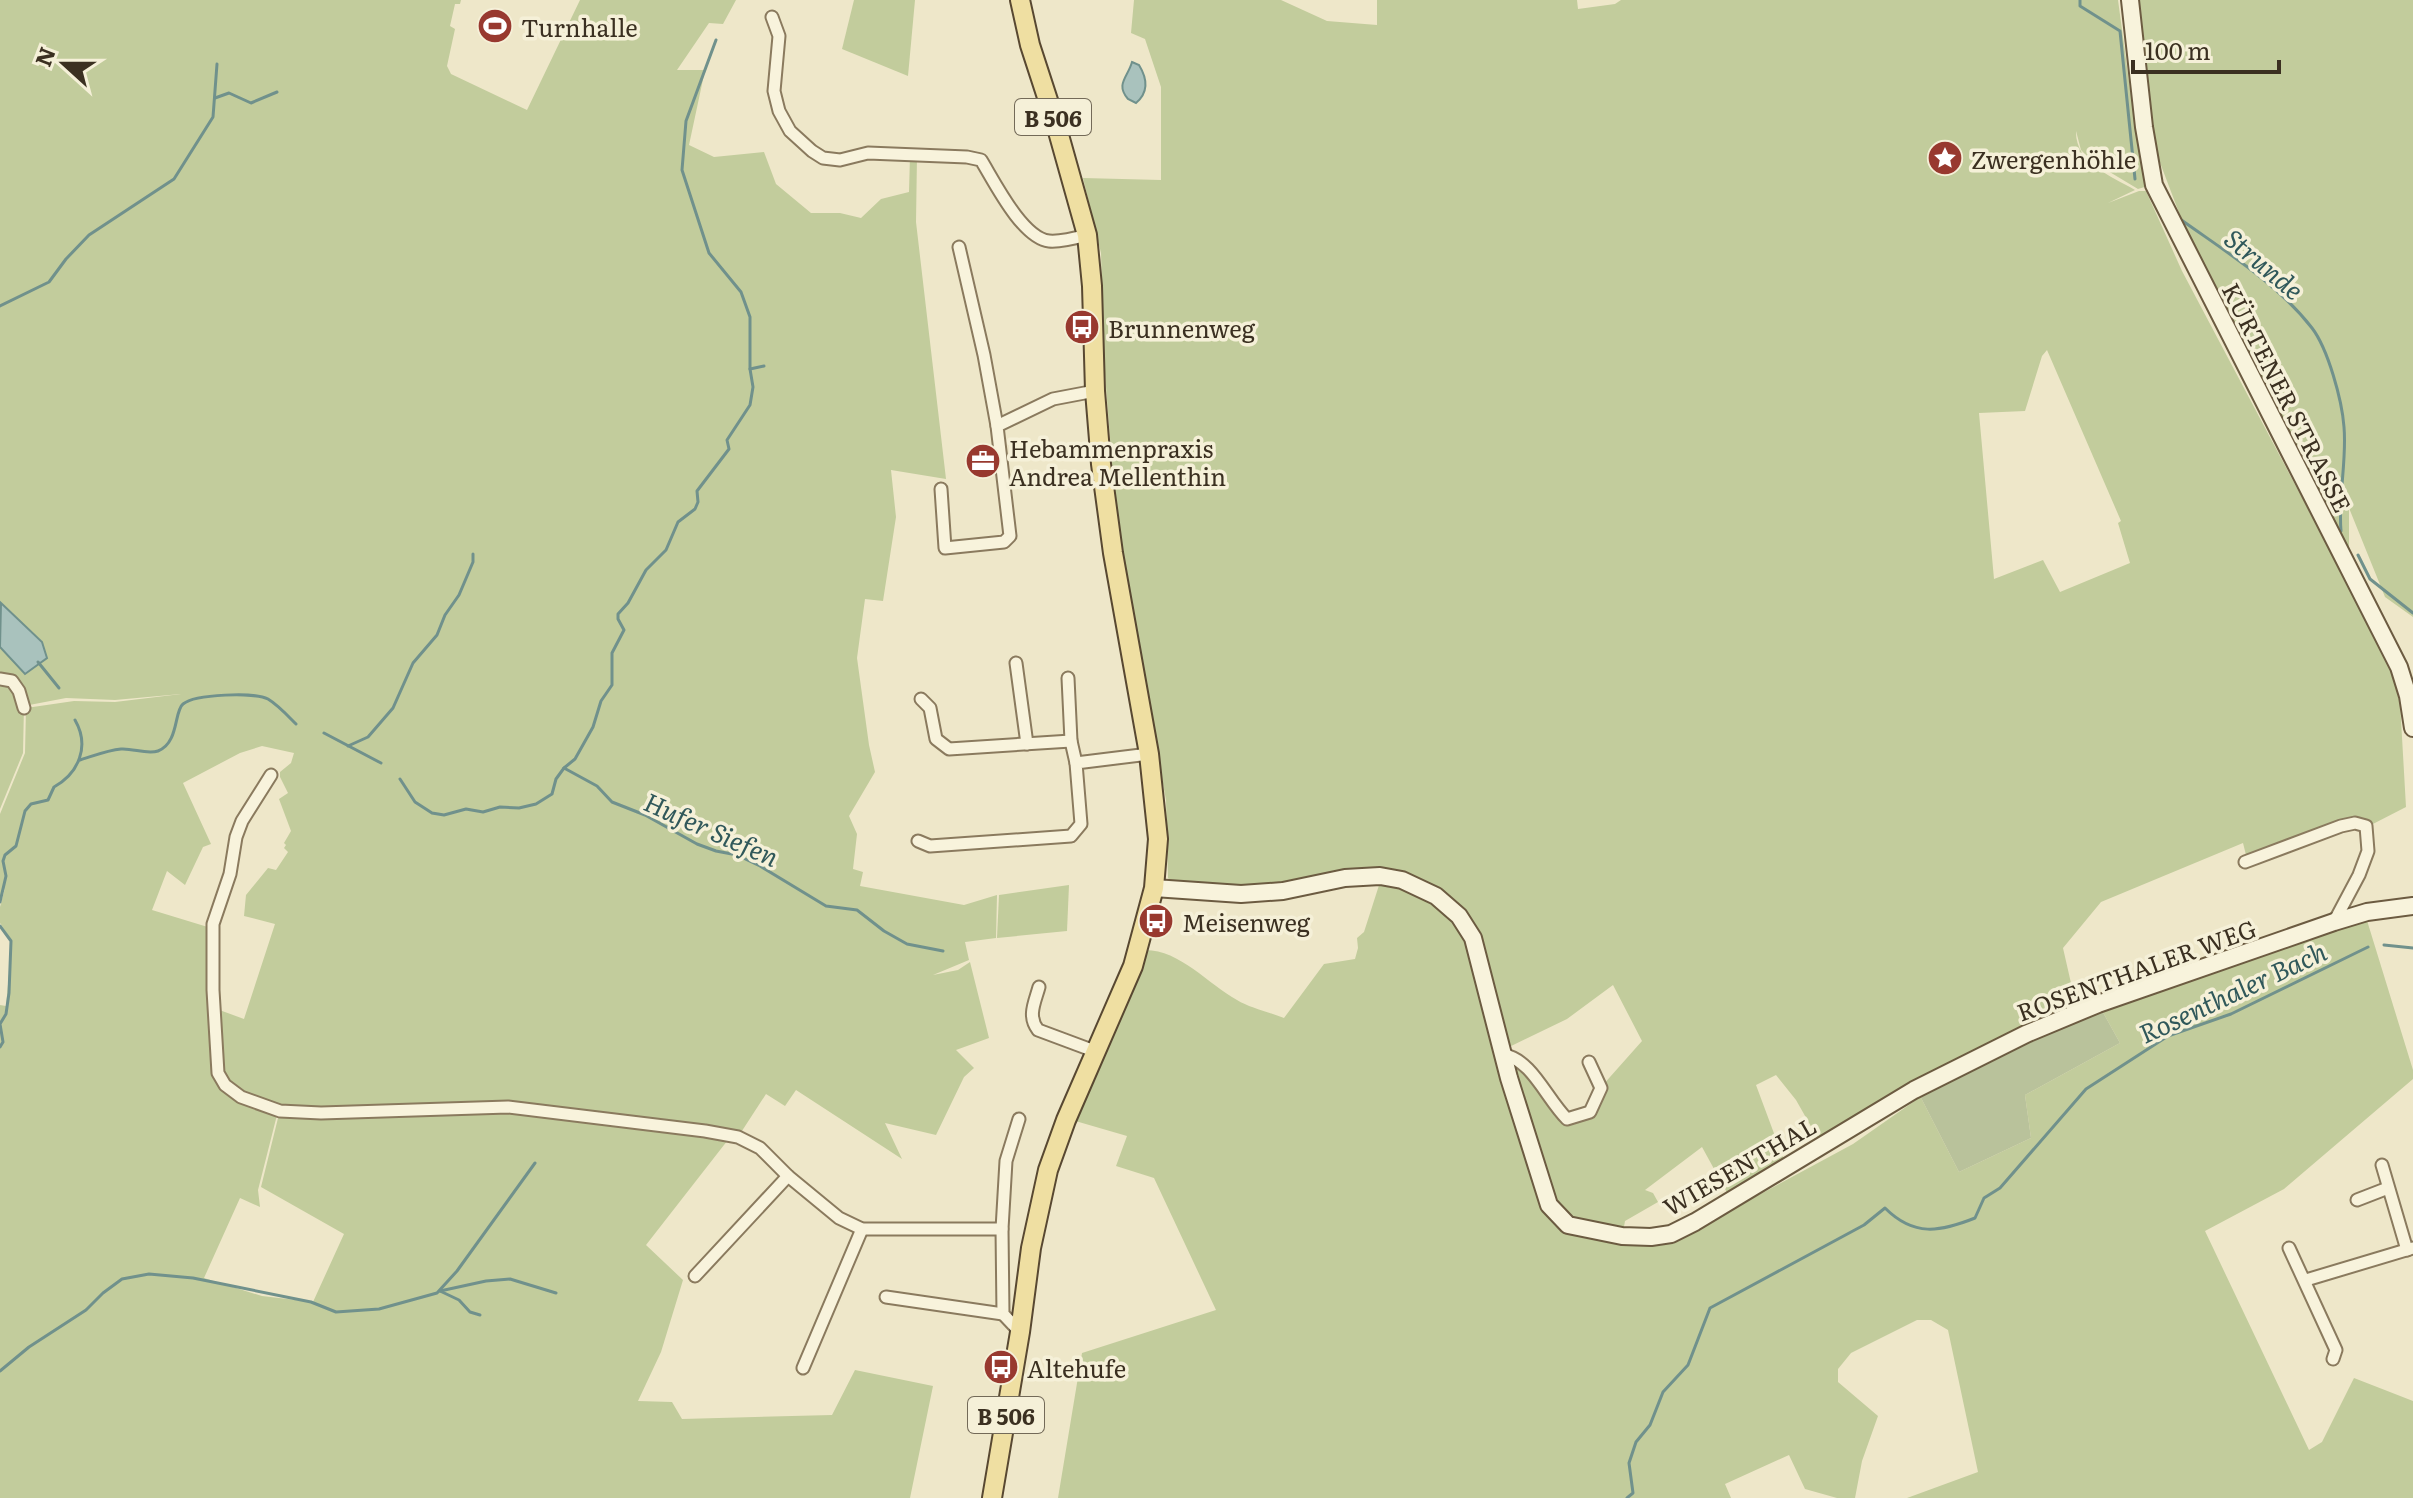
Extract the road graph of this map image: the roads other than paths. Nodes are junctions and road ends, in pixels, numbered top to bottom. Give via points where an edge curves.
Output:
1 (1020, 0) edge
2 (2130, 0) edge
3 (772, 17) dead end
4 (1087, 235) junction
5 (959, 247) dead end
6 (1095, 391) junction
7 (997, 426) junction
8 (941, 489) dead end
9 (1016, 663) dead end
10 (1068, 678) dead end
11 (0, 679) edge
12 (921, 699) dead end
13 (24, 708) dead end
14 (2413, 728) edge
15 (1071, 741) junction
16 (1027, 744) junction
17 (1149, 754) junction
18 (1076, 763) junction
19 (271, 775) dead end
20 (918, 841) dead end
21 (2245, 862) dead end
22 (1154, 888) junction
23 (2413, 906) edge
24 (2334, 922) junction
25 (1039, 987) dead end
26 (1097, 1052) junction
27 (1504, 1055) junction
28 (1589, 1062) dead end
29 (1914, 1090) joint
30 (1019, 1119) dead end
31 (2382, 1165) dead end
32 (788, 1176) junction
33 (2388, 1188) junction
34 (2357, 1200) dead end
35 (862, 1229) junction
36 (1002, 1229) junction
37 (2289, 1248) dead end
38 (2410, 1249) edge
39 (695, 1276) dead end
40 (2306, 1280) junction
41 (886, 1297) dead end
42 (1003, 1314) junction
43 (1020, 1332) junction
44 (2333, 1359) dead end
45 (803, 1368) dead end
46 (992, 1498) edge

1 - 4 main road, B 506
2 - 14 street, KÜRTENER STRASSE via 2154,185 2399,667
3 - 4 street via 779,36 774,91 779,111 790,131 812,151 840,160 868,153 981,160 1033,235 1048,241
4 - 6 main road, B 506
5 - 7 street
6 - 7 street via 1053,399
6 - 17 main road, B 506 via 1113,553
7 - 8 street via 1010,536 1004,542 945,548
9 - 16 street
10 - 15 street
11 - 13 street via 12,681
12 - 16 street via 930,708 936,739 949,749
15 - 16 street
15 - 18 street
17 - 18 street
17 - 22 main road, B 506 via 1158,839
18 - 20 street via 1081,824 1071,836 930,846
19 - 32 street via 242,821 213,924 218,1073 225,1085 241,1097 280,1111 508,1107 705,1131 738,1137 760,1148
21 - 24 street via 2341,826 2366,826 2368,851
22 - 26 main road, B 506 via 1133,966
22 - 27 street, WIESENTHAL via 1241,894 1370,877 1402,880 1436,896 1459,916 1473,938
23 - 24 street, ROSENTHALER WEG
24 - 29 street, ROSENTHALER WEG via 2098,1004
25 - 26 street via 1032,1014 1038,1030
26 - 43 main road, B 506 via 1048,1170
27 - 28 street via 1516,1057 1532,1072 1567,1119 1590,1112 1601,1088
27 - 29 street, WIESENTHAL via 1549,1205 1568,1225 1623,1236 1671,1234 1695,1222
30 - 36 street via 1006,1161
31 - 33 street
32 - 35 street via 839,1218
32 - 39 street
33 - 34 street
33 - 38 street
35 - 36 street
35 - 45 street
36 - 42 street
37 - 40 street
38 - 40 street
40 - 44 street via 2336,1350
41 - 42 street
42 - 43 street
43 - 46 main road, B 506

